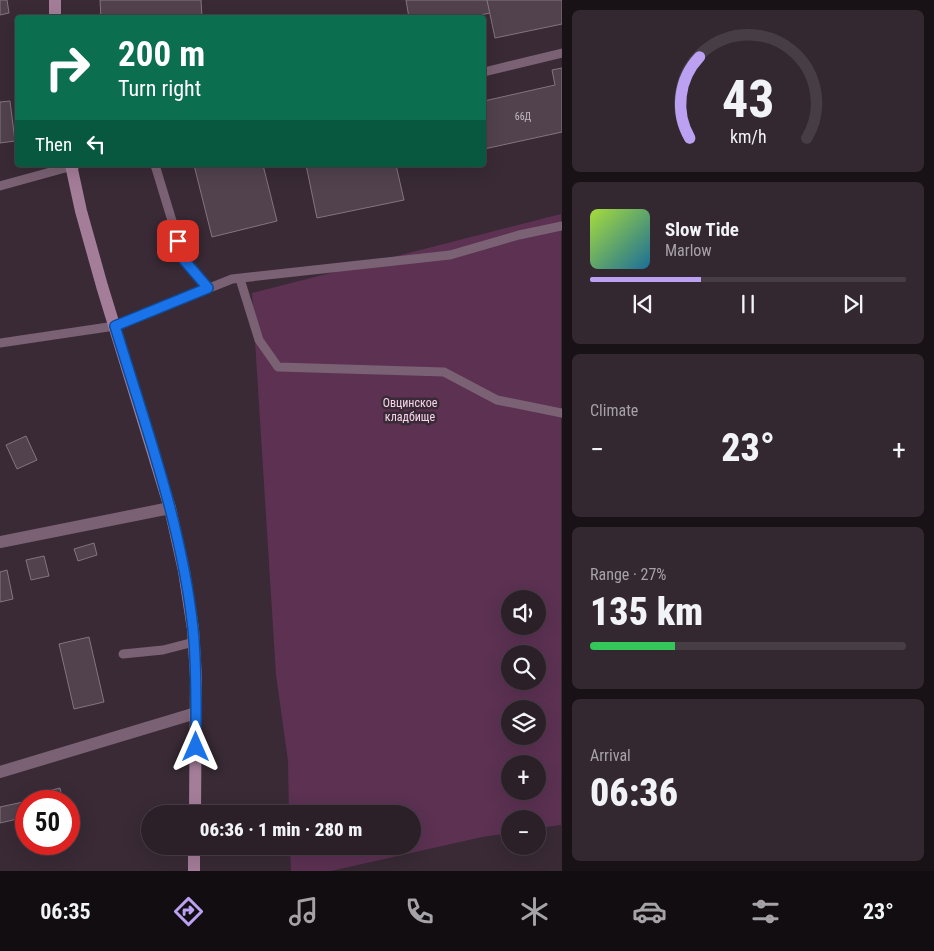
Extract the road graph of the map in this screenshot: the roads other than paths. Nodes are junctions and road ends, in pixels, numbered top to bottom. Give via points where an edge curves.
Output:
1 (54, 0) edge
2 (55, 15) edge
3 (562, 53) edge
4 (486, 72) edge
5 (68, 167) edge
6 (72, 167) edge
7 (155, 167) edge
8 (0, 186) edge
9 (562, 226) edge
10 (240, 279) junction
11 (208, 288) junction
12 (115, 326) junction
13 (0, 344) edge
14 (562, 413) edge
15 (170, 508) junction
16 (0, 542) edge
17 (194, 642) junction
18 (123, 654) dead end
19 (196, 713) junction
20 (0, 772) edge
21 (195, 805) edge
22 (194, 855) edge
23 (194, 871) edge

1 - 2 main road
3 - 4 lane
5 - 8 lane
6 - 12 main road via 90,246
7 - 11 lane via 184,260
9 - 10 lane via 450,255
10 - 11 lane
10 - 14 lane via 259,340 278,367 444,372 497,400
11 - 12 lane
12 - 13 lane
12 - 15 main road
15 - 16 street
15 - 17 main road via 184,571
17 - 18 lane via 163,650
17 - 19 main road
19 - 20 street
19 - 21 main road
22 - 23 main road

